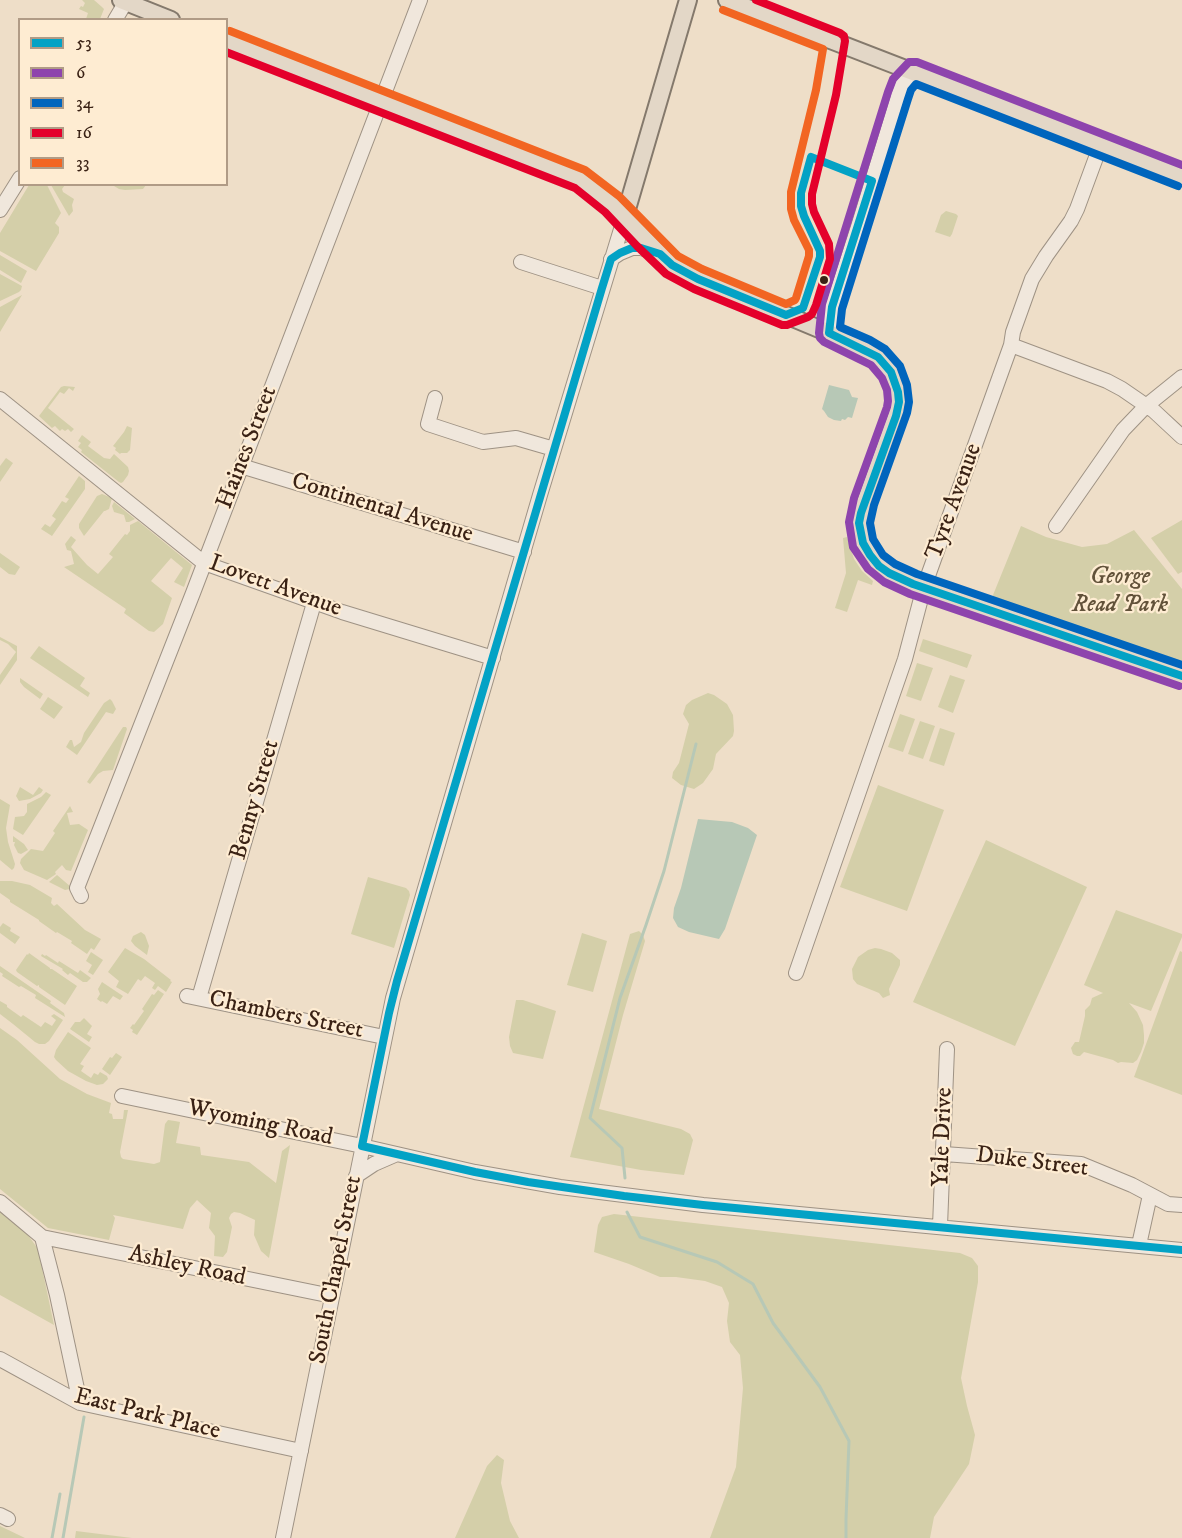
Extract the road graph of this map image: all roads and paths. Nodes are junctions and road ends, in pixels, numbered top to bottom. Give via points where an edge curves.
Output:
1 (420, 0) edge
2 (688, 0) edge
3 (727, 0) edge
4 (124, 1) edge
5 (116, 18) edge
6 (166, 18) edge
7 (228, 42) edge
8 (913, 72) junction
9 (382, 101) junction
10 (1101, 144) junction
11 (1182, 176) edge
12 (18, 181) edge
13 (0, 210) edge
14 (625, 216) junction
15 (660, 254) junction
16 (611, 259) junction
17 (521, 262) dead end
18 (602, 288) junction
19 (829, 333) junction
20 (1011, 345) junction
21 (1182, 377) edge
22 (435, 398) dead end
23 (0, 399) edge
24 (1146, 406) junction
25 (1182, 437) edge
26 (554, 448) junction
27 (241, 466) junction
28 (1056, 526) dead end
29 (524, 552) junction
30 (204, 563) junction
31 (924, 587) junction
32 (314, 603) junction
33 (493, 658) junction
34 (1182, 676) edge
35 (81, 897) dead end
36 (796, 974) dead end
37 (193, 997) joint
38 (384, 1037) junction
39 (948, 1048) dead end
40 (122, 1096) dead end
41 (362, 1146) junction
42 (397, 1154) junction
43 (944, 1154) junction
44 (356, 1176) junction
45 (1150, 1196) junction
46 (0, 1202) edge
47 (1182, 1205) edge
48 (940, 1226) junction
49 (42, 1237) junction
50 (1139, 1245) junction
51 (1182, 1250) edge
52 (332, 1296) junction
53 (0, 1359) edge
54 (80, 1403) junction
55 (301, 1450) junction
56 (283, 1538) edge

1 - 9 street, Haines Street
2 - 14 main road, South Chapel Street
3 - 8 main road
4 - 5 street
4 - 6 main road
7 - 9 main road
8 - 10 main road
8 - 19 street via 898,96 832,307
9 - 14 main road via 580,178
9 - 27 street, Haines Street
10 - 11 main road
10 - 20 street, Tyre Avenue via 1071,221 1032,279
12 - 13 street
14 - 15 main road
14 - 16 street, South Chapel Street
15 - 16 street via 632,248
15 - 19 main road via 698,279
16 - 18 street, South Chapel Street
17 - 18 street
18 - 26 street, South Chapel Street
19 - 31 main road via 878,357 894,377 897,410 864,502 861,537 879,566
20 - 24 street via 1107,381
20 - 31 street, Tyre Avenue
21 - 24 street
22 - 26 street via 428,424 483,442 516,438
23 - 30 street, Lovett Avenue
24 - 25 street
24 - 28 street via 1123,430
26 - 29 street, South Chapel Street
27 - 29 street, Continental Avenue
27 - 30 street, Haines Street
29 - 33 street, South Chapel Street
30 - 32 street, Lovett Avenue
30 - 35 street, Haines Street via 77,888
31 - 34 main road
31 - 36 street, Tyre Avenue via 904,658
32 - 33 street, Lovett Avenue
32 - 37 street, Benny Street
33 - 38 street, South Chapel Street
37 - 38 street, Chambers Street
38 - 41 street, South Chapel Street
39 - 43 street, Yale Drive
40 - 41 street, Wyoming Road
41 - 42 street, Wyoming Road
41 - 44 street, South Chapel Street
42 - 44 street
42 - 48 street, Wyoming Road via 528,1182 624,1196
43 - 45 street, Duke Street via 1081,1164
43 - 48 street, Yale Drive
44 - 52 street, South Chapel Street
45 - 47 street, Duke Street
45 - 50 street
46 - 49 street
48 - 50 street, Wyoming Road
49 - 52 street, Ashley Road
49 - 54 street
50 - 51 street, Wyoming Road
52 - 55 street, South Chapel Street
53 - 54 street, East Park Place
54 - 55 street, East Park Place
55 - 56 street, South Chapel Street

